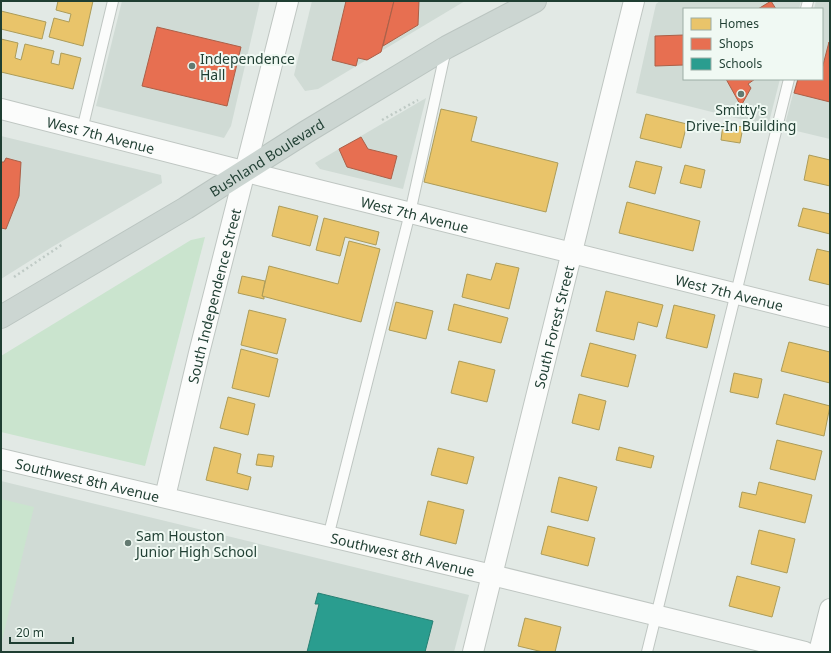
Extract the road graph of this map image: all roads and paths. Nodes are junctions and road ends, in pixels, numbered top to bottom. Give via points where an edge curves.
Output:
1 (113, 1) edge
2 (288, 1) edge
3 (535, 1) edge
4 (634, 1) edge
5 (447, 47) junction
6 (789, 80) edge
7 (436, 90) junction
8 (1, 109) edge
9 (382, 120) dead end
10 (82, 130) junction
11 (244, 172) junction
12 (410, 213) junction
13 (63, 244) dead end
14 (572, 253) junction
15 (14, 276) dead end
16 (735, 294) junction
17 (1, 317) edge
18 (830, 317) edge
19 (1, 459) edge
20 (165, 497) junction
21 (328, 536) junction
22 (492, 575) junction
23 (830, 609) edge
24 (656, 615) junction
25 (473, 652) edge
26 (647, 652) edge
27 (805, 652) edge
28 (819, 652) edge

1 - 10 lane
2 - 11 street, South Independence Street
3 - 5 main road, Bushland Boulevard
4 - 14 street, South Forest Street
5 - 7 lane
5 - 11 main road, Bushland Boulevard
6 - 16 lane
7 - 9 path
7 - 12 lane
8 - 10 street, West 7th Avenue
10 - 11 street, West 7th Avenue
11 - 12 street, West 7th Avenue
11 - 17 main road, Bushland Boulevard
11 - 20 street, South Independence Street
12 - 14 street, West 7th Avenue
12 - 21 lane
13 - 15 path
14 - 16 street, West 7th Avenue
14 - 22 street, South Forest Street
16 - 18 street, West 7th Avenue
16 - 24 lane
19 - 20 street, Southwest 8th Avenue
20 - 21 street, Southwest 8th Avenue
21 - 22 street, Southwest 8th Avenue
22 - 24 street, Southwest 8th Avenue
22 - 25 street, South Forest Street
23 - 28 street
24 - 26 lane
24 - 27 street, Southwest 8th Avenue

